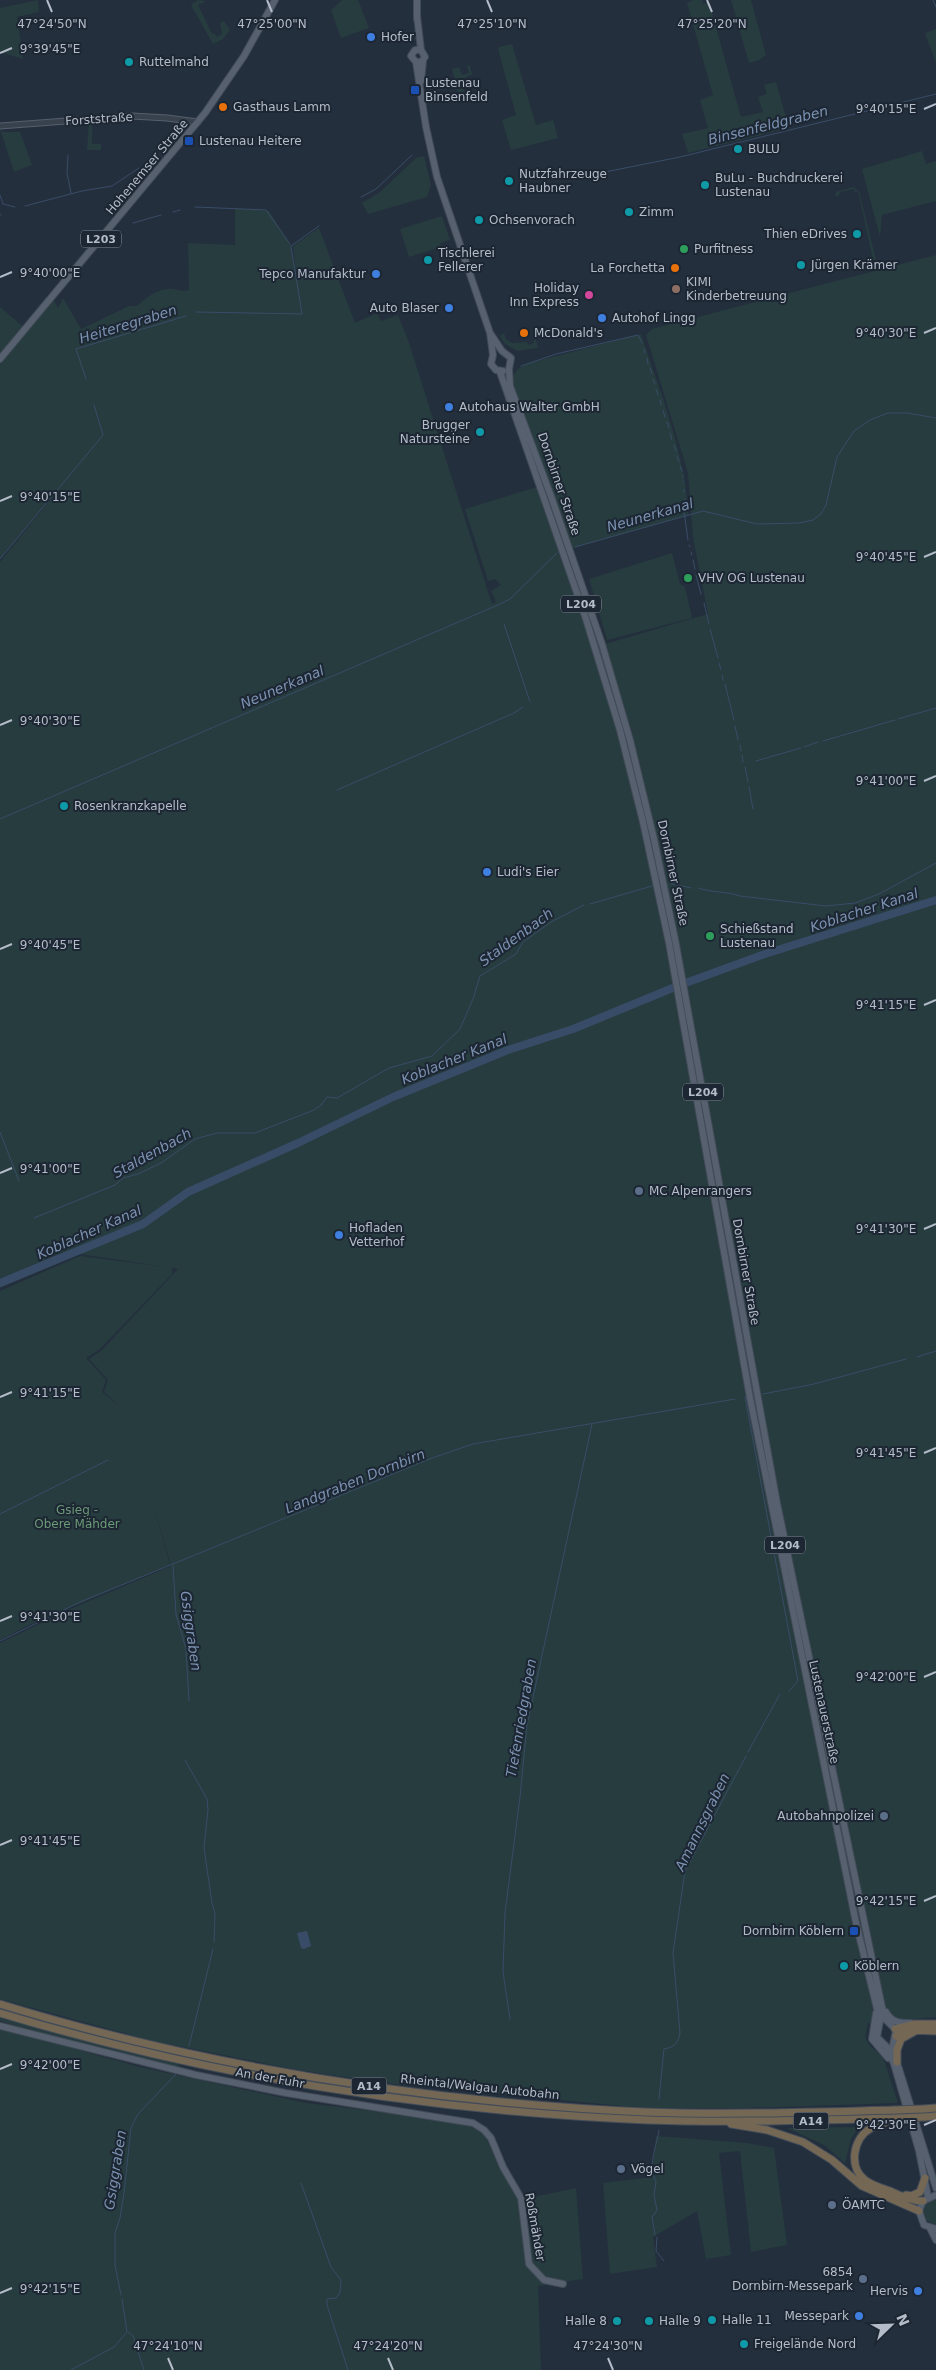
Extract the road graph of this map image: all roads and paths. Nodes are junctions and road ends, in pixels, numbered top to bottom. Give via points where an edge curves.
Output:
1 (275, 0) edge
2 (417, 0) edge
3 (418, 50) junction
4 (419, 61) junction
5 (198, 122) junction
6 (0, 126) edge
7 (490, 333) junction
8 (502, 351) junction
9 (493, 355) junction
10 (0, 359) edge
11 (509, 368) junction
12 (500, 372) junction
13 (678, 974) junction
14 (753, 1398) joint
15 (878, 2002) junction
16 (0, 2004) edge
17 (0, 2013) edge
18 (936, 2024) edge
19 (0, 2026) edge
20 (916, 2027) junction
21 (879, 2028) junction
22 (936, 2031) edge
23 (894, 2033) junction
24 (885, 2044) junction
25 (898, 2062) junction
26 (894, 2071) junction
27 (936, 2107) edge
28 (936, 2116) edge
29 (898, 2118) junction
30 (723, 2121) junction
31 (931, 2170) junction
32 (510, 2178) joint
33 (925, 2178) junction
34 (936, 2179) edge
35 (863, 2182) junction
36 (936, 2188) edge
37 (901, 2195) junction
38 (936, 2195) edge
39 (926, 2199) junction
40 (919, 2211) junction
41 (933, 2229) edge
42 (936, 2240) edge
43 (562, 2284) dead end

1 - 5 main road, Hohenemser Straße / L203 via 244,56
2 - 3 main road, Dornbirner Straße / L204
3 - 4 main road, Dornbirner Straße / L204 via 425,55
3 - 4 main road, Dornbirner Straße / L204 via 411,56
4 - 7 main road, Dornbirner Straße / L204 via 426,127 437,177
5 - 6 street, Forststraße via 132,116
5 - 10 main road, Hohenemser Straße / L203
7 - 8 main road, Dornbirner Straße / L204
7 - 9 main road, Dornbirner Straße / L204
8 - 9 main road
8 - 11 main road, Dornbirner Straße / L204 via 511,358
9 - 12 main road, Dornbirner Straße / L204 via 492,364
11 - 12 main road
11 - 13 main road, Dornbirner Straße / L204 via 510,386 579,576 630,740 661,869
12 - 13 main road, Dornbirner Straße / L204 via 574,582 611,700
13 - 14 main road, Dornbirner Straße / L204
14 - 15 main road, Lustenauerstraße / L204 via 812,1709
15 - 20 main road, L204 via 893,2020
15 - 21 main road, Lustenauerstraße / L204
15 - 23 main road, Lustenauerstraße / L204
15 - 26 main road, L204 via 872,2038 886,2054
16 - 27 highway, Rheintal/Walgau Autobahn / A14, bridge via 109,2034 231,2062 380,2088 638,2111 713,2113
17 - 30 highway, Rheintal/Walgau Autobahn / A14 via 228,2070 342,2090 510,2111
18 - 20 highway
19 - 32 main road, An der Fuhr via 219,2080 473,2123 491,2138
20 - 22 highway
20 - 23 highway
20 - 25 highway via 902,2038 897,2050
21 - 23 main road via 884,2024
21 - 24 main road, Lustenauerstraße via 877,2037
23 - 24 main road
23 - 25 main road, Lustenauerstraße / L204
24 - 26 main road, Lustenauerstraße / L204
25 - 31 main road, Lustenauerstraße / L204
26 - 33 main road, Lustenauerstraße / L204
28 - 29 highway, Rheintal/Walgau Autobahn / A14, bridge
29 - 30 highway, Rheintal/Walgau Autobahn / A14
29 - 35 highway via 871,2128 857,2142 854,2162
30 - 35 highway via 767,2130 807,2144
31 - 34 main road
31 - 36 main road, Lustenauerstraße / L204
32 - 43 main road, Roßmähder via 521,2198 529,2264 540,2278
33 - 37 highway via 920,2192
33 - 39 main road, Lustenauerstraße / L204
35 - 37 highway
35 - 40 highway
37 - 39 highway via 916,2201
38 - 39 main road
39 - 40 main road
40 - 41 main road via 922,2222
41 - 42 main road

